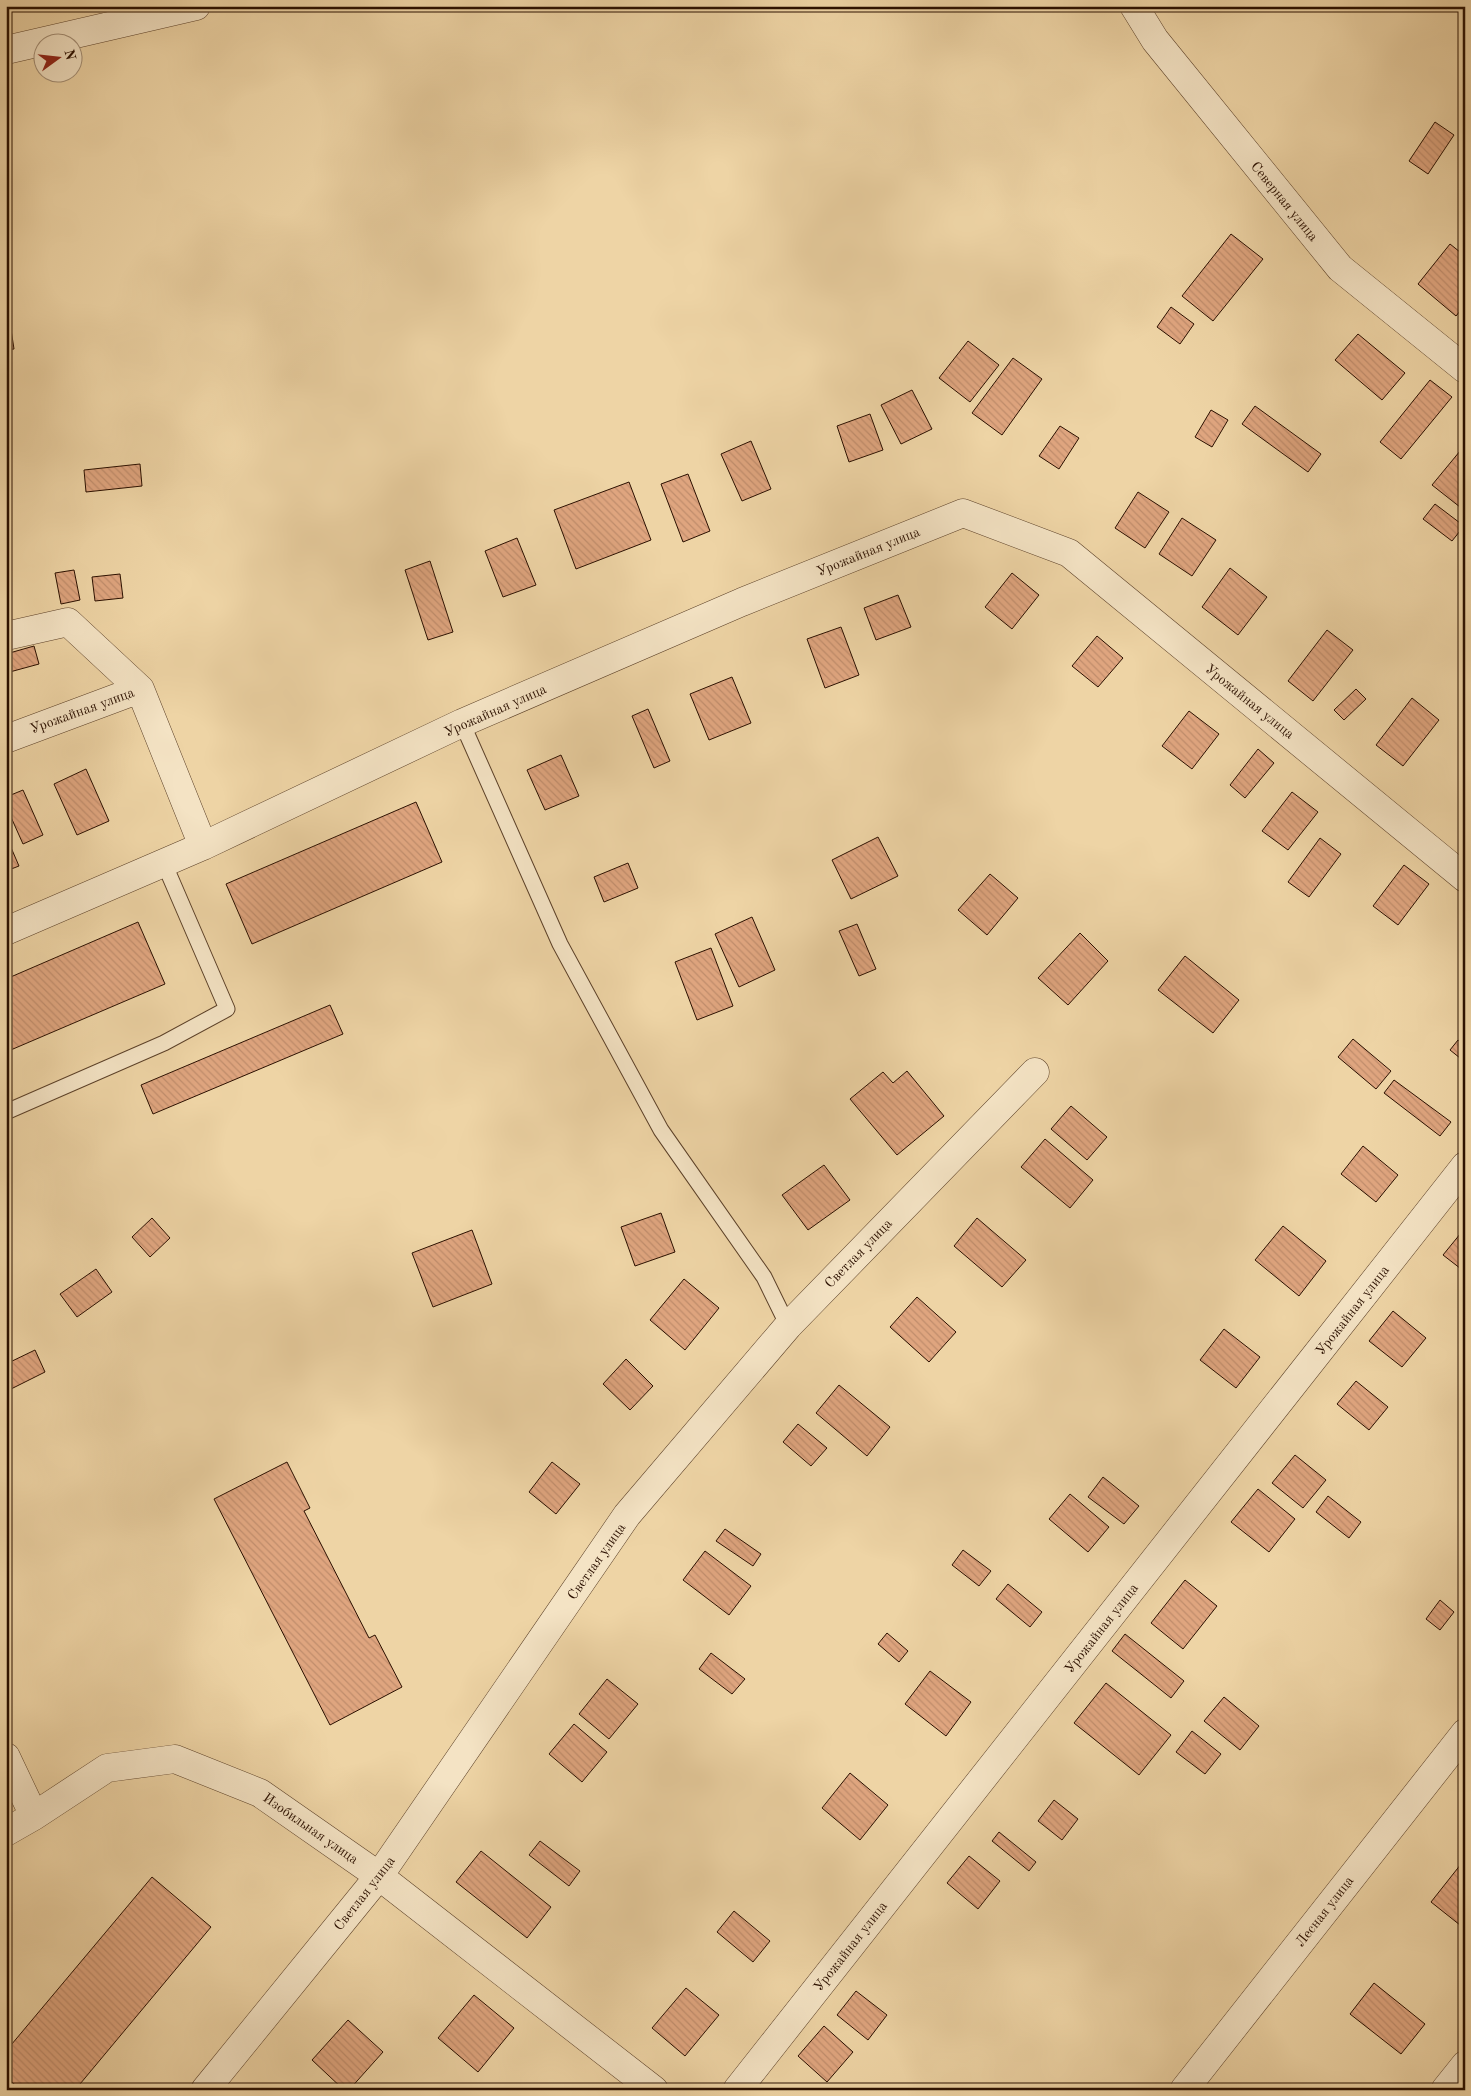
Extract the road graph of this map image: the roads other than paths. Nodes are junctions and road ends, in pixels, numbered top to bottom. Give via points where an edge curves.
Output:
1 (196, 6) edge
2 (1134, 6) edge
3 (6, 50) edge
4 (1465, 369) edge
5 (6, 636) edge
6 (140, 689) junction
7 (462, 723) junction
8 (6, 739) edge
9 (203, 846) junction
10 (164, 863) junction
11 (1465, 878) edge
12 (6, 931) edge
13 (1035, 1072) dead end
14 (6, 1112) edge
15 (1465, 1166) edge
16 (788, 1326) junction
17 (1465, 1733) edge
18 (6, 1757) edge
19 (34, 1816) junction
20 (6, 1832) edge
21 (379, 1876) junction
22 (1465, 2065) edge
23 (204, 2090) edge
24 (654, 2090) edge
25 (737, 2090) edge
26 (1184, 2090) edge
27 (1445, 2090) edge

1 - 3 street
2 - 4 street, Северная улица via 1154,40 1340,268
5 - 6 street via 68,622
6 - 8 street, Урожайная улица
6 - 9 street, Урожайная улица
7 - 9 street, Урожайная улица
7 - 11 street, Урожайная улица via 742,602 963,513 1069,553
7 - 16 lane via 560,944 662,1130 764,1277
9 - 10 street, Урожайная улица
10 - 12 street, Урожайная улица
10 - 14 lane via 227,1009 164,1043
13 - 16 street, Светлая улица
15 - 25 street, Урожайная улица
16 - 21 street, Светлая улица via 627,1516
17 - 26 street, Лесная улица
18 - 19 street
19 - 20 street, Изобильная улица
19 - 21 street, Изобильная улица via 107,1768 176,1759 260,1793
21 - 23 street, Светлая улица
21 - 24 street, Изобильная улица
22 - 27 street

